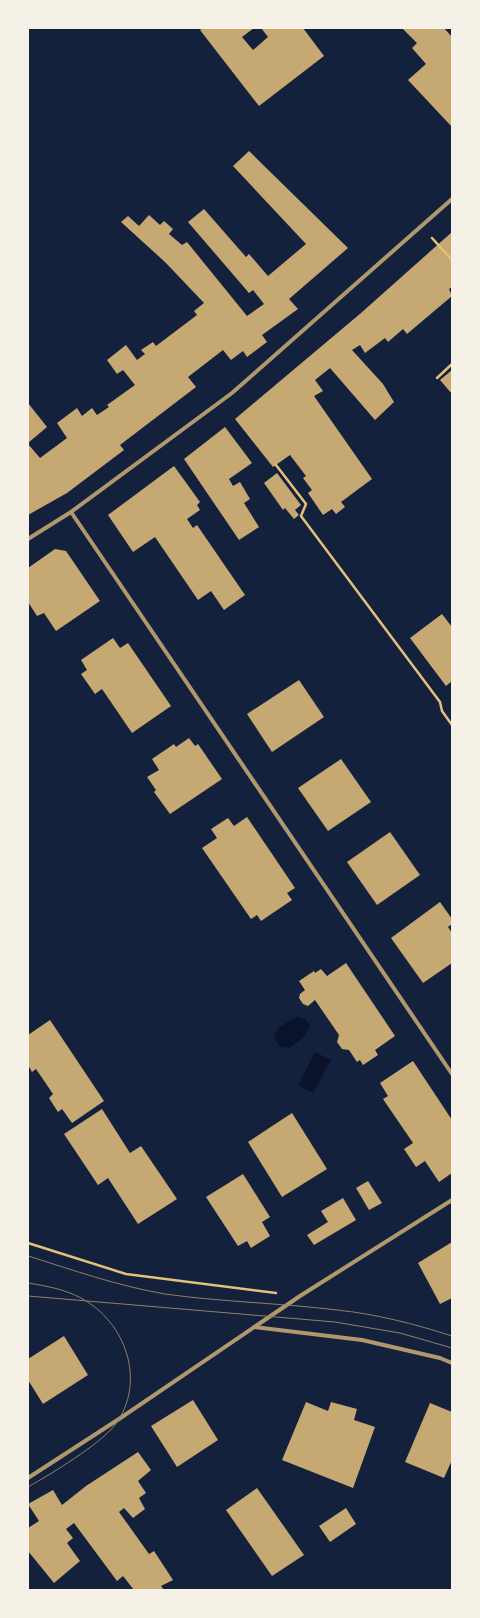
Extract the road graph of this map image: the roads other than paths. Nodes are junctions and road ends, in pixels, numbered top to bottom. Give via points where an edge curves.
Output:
1 (452, 198) edge
2 (71, 512) junction
3 (28, 539) edge
4 (452, 1074) edge
5 (452, 1200) edge
6 (254, 1327) junction
7 (452, 1363) edge
8 (28, 1478) edge

1 - 2 street via 232,393
2 - 3 street
2 - 4 street
5 - 6 street
6 - 7 street via 362,1340
6 - 8 street

